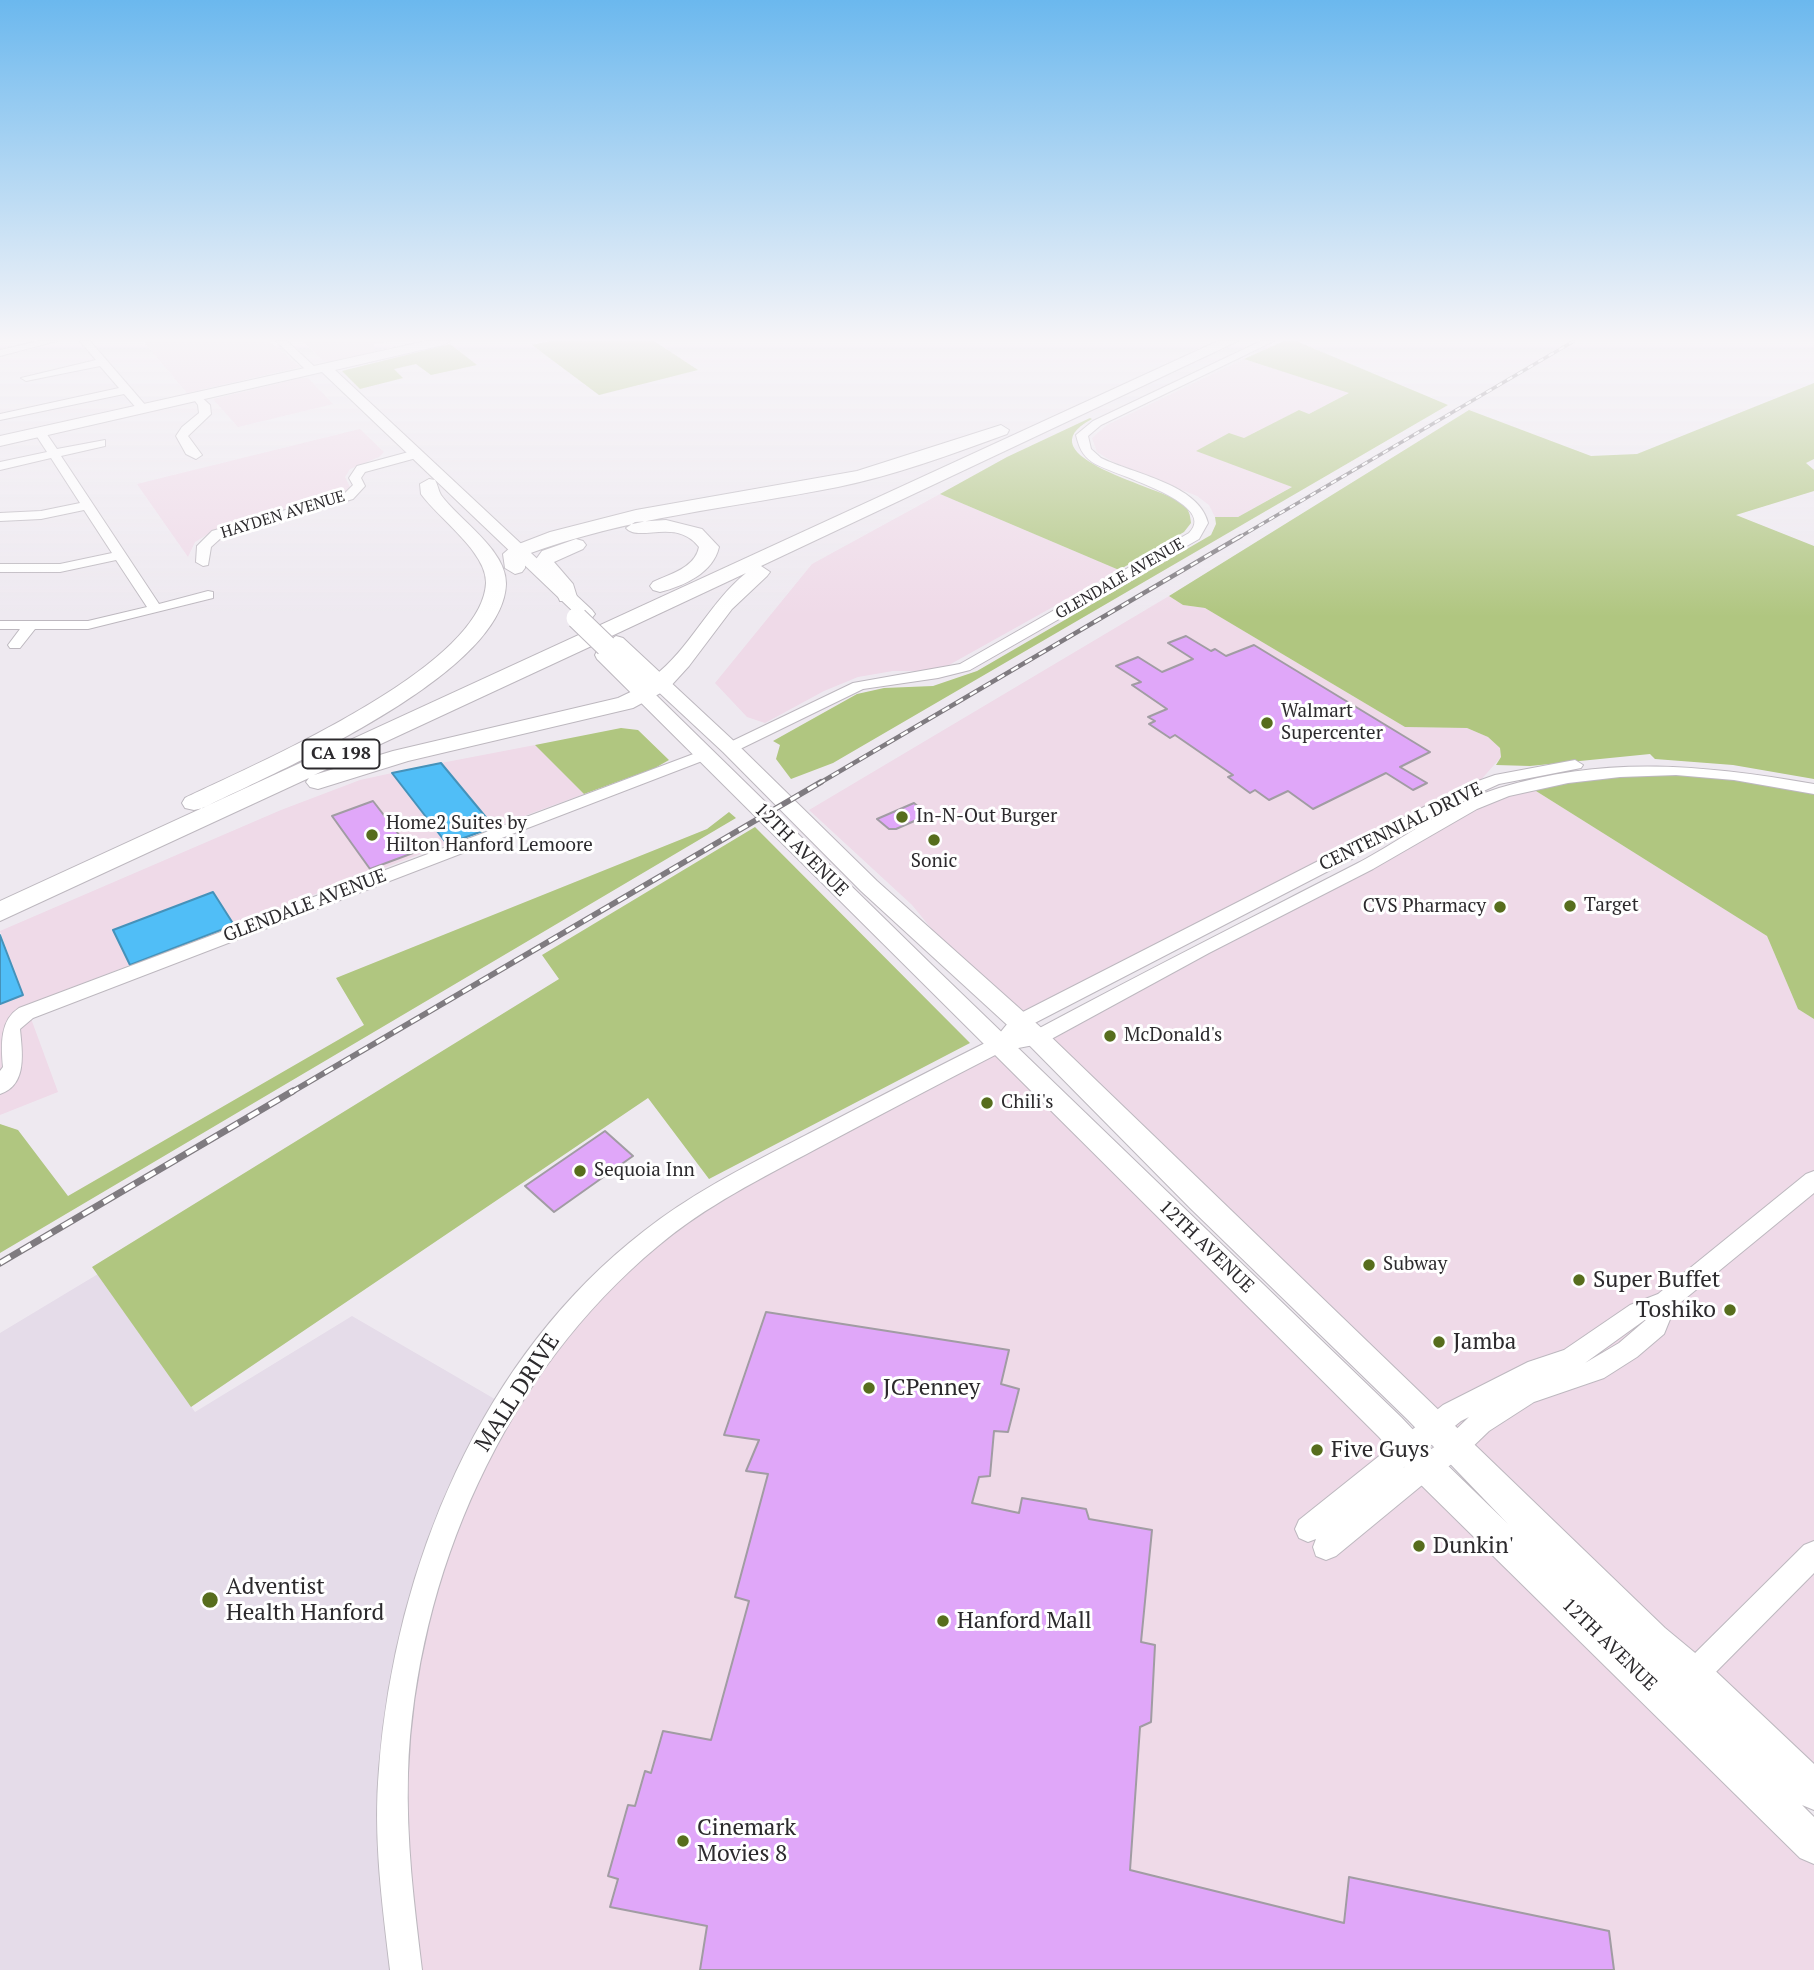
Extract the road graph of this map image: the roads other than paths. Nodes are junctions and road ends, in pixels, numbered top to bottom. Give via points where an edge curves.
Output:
1 (36, 433) edge
2 (41, 433) edge
3 (184, 433) edge
4 (385, 433) edge
5 (988, 433) edge
6 (1007, 433) edge
7 (1034, 433) edge
8 (1085, 433) edge
9 (0, 441) edge
10 (101, 443) dead end
11 (54, 453) junction
12 (196, 455) dead end
13 (408, 455) junction
14 (965, 465) junction
15 (0, 466) edge
16 (429, 484) junction
17 (88, 505) junction
18 (0, 517) edge
19 (120, 555) junction
20 (517, 559) junction
21 (203, 562) dead end
22 (0, 568) edge
23 (541, 593) joint
24 (208, 595) dead end
25 (567, 597) junction
26 (155, 609) junction
27 (575, 622) junction
28 (0, 625) edge
29 (30, 626) junction
30 (610, 640) junction
31 (15, 645) dead end
32 (652, 690) junction
33 (730, 748) junction
34 (704, 755) junction
35 (1814, 779) edge
36 (770, 788) junction
37 (1814, 789) edge
38 (791, 839) junction
39 (99, 850) junction
40 (61, 884) junction
41 (0, 896) edge
42 (911, 897) dead end
43 (887, 901) junction
44 (0, 912) edge
45 (1028, 1030) junction
46 (998, 1045) junction
47 (0, 1086) edge
48 (1814, 1181) edge
49 (1431, 1447) junction
50 (1308, 1529) dead end
51 (1326, 1547) dead end
52 (1814, 1554) edge
53 (1693, 1675) junction
54 (1814, 1791) edge
55 (1814, 1844) edge
56 (407, 1970) edge

1 - 9 main road
2 - 11 street
3 - 12 street
4 - 13 main road
5 - 20 highway via 890,468 801,488 664,508
6 - 27 highway, CA 198
7 - 14 highway, CA 198
8 - 33 street, GLENDALE AVENUE via 1083,447 1096,460 1169,489 1195,505 1201,526 1194,536 965,667 928,678 854,688
10 - 11 street
11 - 15 street
11 - 17 street
13 - 16 main road
13 - 20 main road
13 - 21 street, HAYDEN AVENUE via 361,469 355,478 359,486 349,496 242,525 210,539 202,553
14 - 30 highway, CA 198
14 - 32 highway via 757,574 727,599 673,673
16 - 20 main road
16 - 39 highway via 429,494 470,538 495,575 494,601 477,630 428,676 379,709
17 - 18 street via 41,515
17 - 19 street
19 - 22 street via 60,568
19 - 26 street
20 - 23 main road
20 - 25 main road
23 - 27 highway via 558,601
24 - 26 street
25 - 27 main road
25 - 27 highway via 563,584 544,562 566,548 632,528 659,525 691,531 709,547 708,556 695,568 618,607
26 - 29 street via 88,625
27 - 30 highway, bridge
27 - 39 highway, CA 198
28 - 29 street
29 - 31 street
30 - 32 highway
30 - 40 highway, CA 198
32 - 33 main road, 12TH AVENUE
32 - 34 main road, 12TH AVENUE
32 - 40 highway via 625,703 342,774
33 - 36 main road, 12TH AVENUE
34 - 36 main road via 721,758 746,783
34 - 38 main road, 12TH AVENUE
34 - 47 street, GLENDALE AVENUE via 26,1013 10,1028 13,1068
35 - 45 street, CENTENNIAL DRIVE via 1733,765 1655,759 1583,764 1495,780 1347,852
36 - 43 main road, 12TH AVENUE
37 - 45 street, CENTENNIAL DRIVE via 1676,770 1568,778 1504,792 1471,805 1367,865 1202,949
38 - 43 main road via 813,849 872,902
38 - 46 main road, 12TH AVENUE
39 - 41 highway, CA 198
40 - 44 highway, CA 198
42 - 43 main road
43 - 45 main road, 12TH AVENUE
45 - 46 street, MALL DRIVE
45 - 49 main road, 12TH AVENUE via 1181,1181
46 - 49 main road, 12TH AVENUE
46 - 56 street, MALL DRIVE via 748,1175 672,1223 575,1309 526,1371 460,1489 412,1633 398,1729 391,1831
48 - 49 street via 1666,1301 1657,1327 1612,1362 1526,1394
49 - 50 street
49 - 51 street
49 - 53 main road, 12TH AVENUE
49 - 55 main road, 12TH AVENUE
52 - 53 street
53 - 54 main road, 12TH AVENUE

